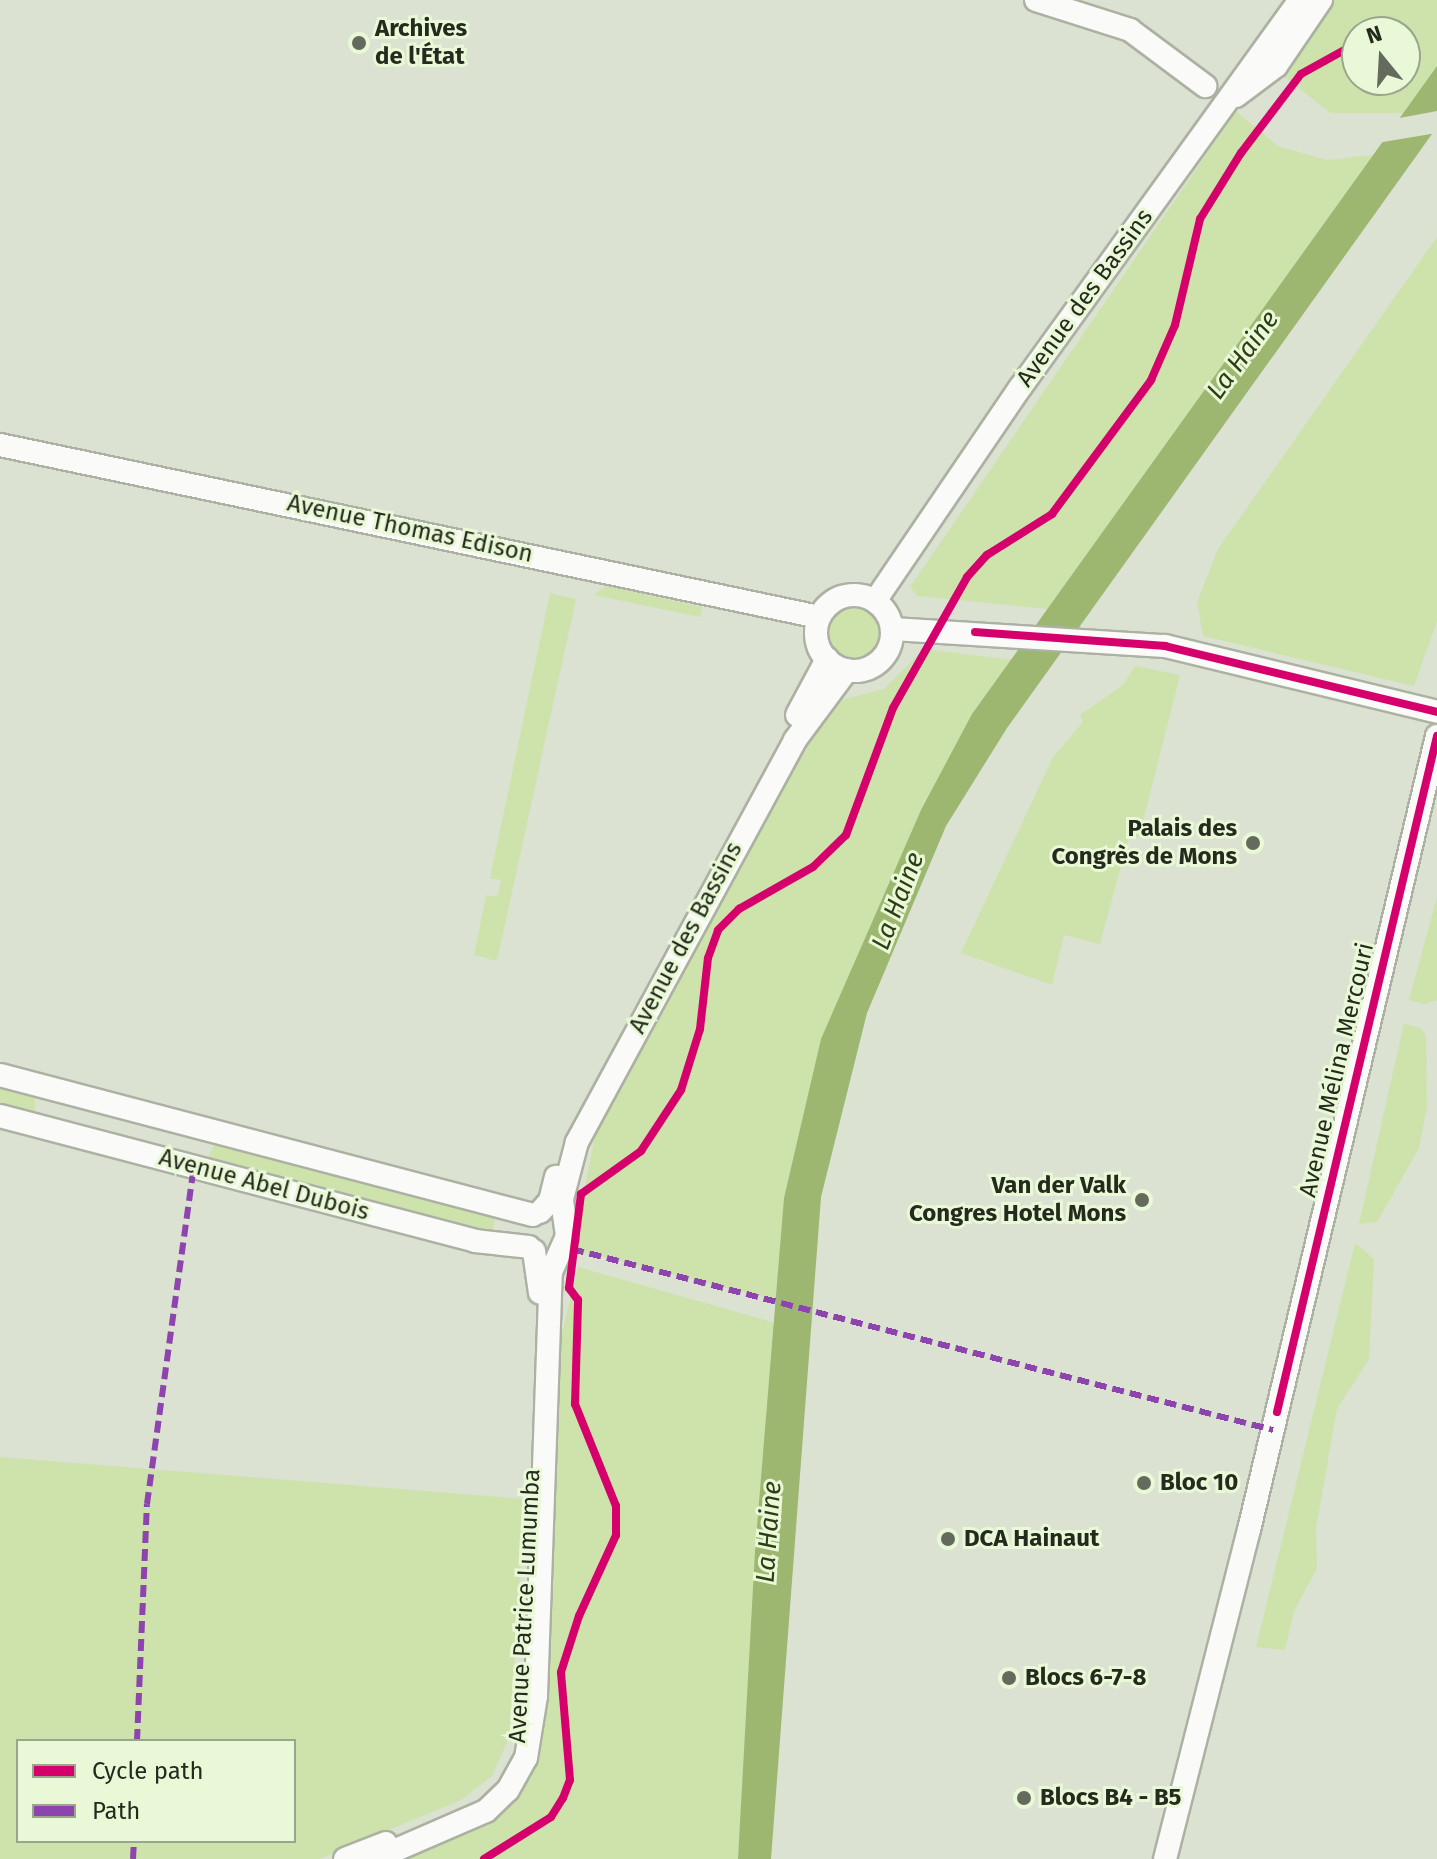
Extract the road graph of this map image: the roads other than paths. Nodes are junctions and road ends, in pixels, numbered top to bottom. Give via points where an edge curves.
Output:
1 (1036, 0) edge
2 (1300, 0) edge
3 (1321, 0) edge
4 (1205, 86) dead end
5 (1229, 102) junction
6 (0, 445) edge
7 (875, 601) junction
8 (819, 617) junction
9 (892, 629) junction
10 (827, 659) junction
11 (847, 670) junction
12 (1437, 712) edge
13 (1437, 736) edge
14 (0, 1075) edge
15 (0, 1116) edge
16 (529, 1213) junction
17 (564, 1223) junction
18 (531, 1249) junction
19 (560, 1249) junction
20 (345, 1859) edge
21 (375, 1859) edge
22 (1165, 1859) edge

1 - 4 street via 1130,30
2 - 5 street, Avenue des Bassins via 1251,63
3 - 5 street via 1276,66
5 - 7 street, Avenue des Bassins via 1020,388
6 - 8 street, Avenue Thomas Edison
7 - 8 street via 843,596
7 - 9 street
8 - 10 street via 816,639
9 - 11 street, Avenue des Bassins via 880,660
9 - 12 street via 1130,641
10 - 11 street
10 - 16 street, Avenue des Bassins via 652,970 567,1137 550,1201
11 - 17 street, Avenue des Bassins via 795,740 577,1142 562,1199
13 - 22 street, Avenue Mélina Mercouri via 1253,1515
14 - 16 street, Avenue Abel Dubois
15 - 18 street, Avenue Abel Dubois via 475,1241
16 - 17 street via 554,1213
16 - 18 street via 524,1233
17 - 19 street via 567,1236
18 - 19 street via 548,1255
18 - 20 street, Avenue Patrice Lumumba via 540,1291 523,1736 514,1763 489,1796
19 - 21 street, Avenue Patrice Lumumba via 551,1272 532,1739 517,1777 486,1811

